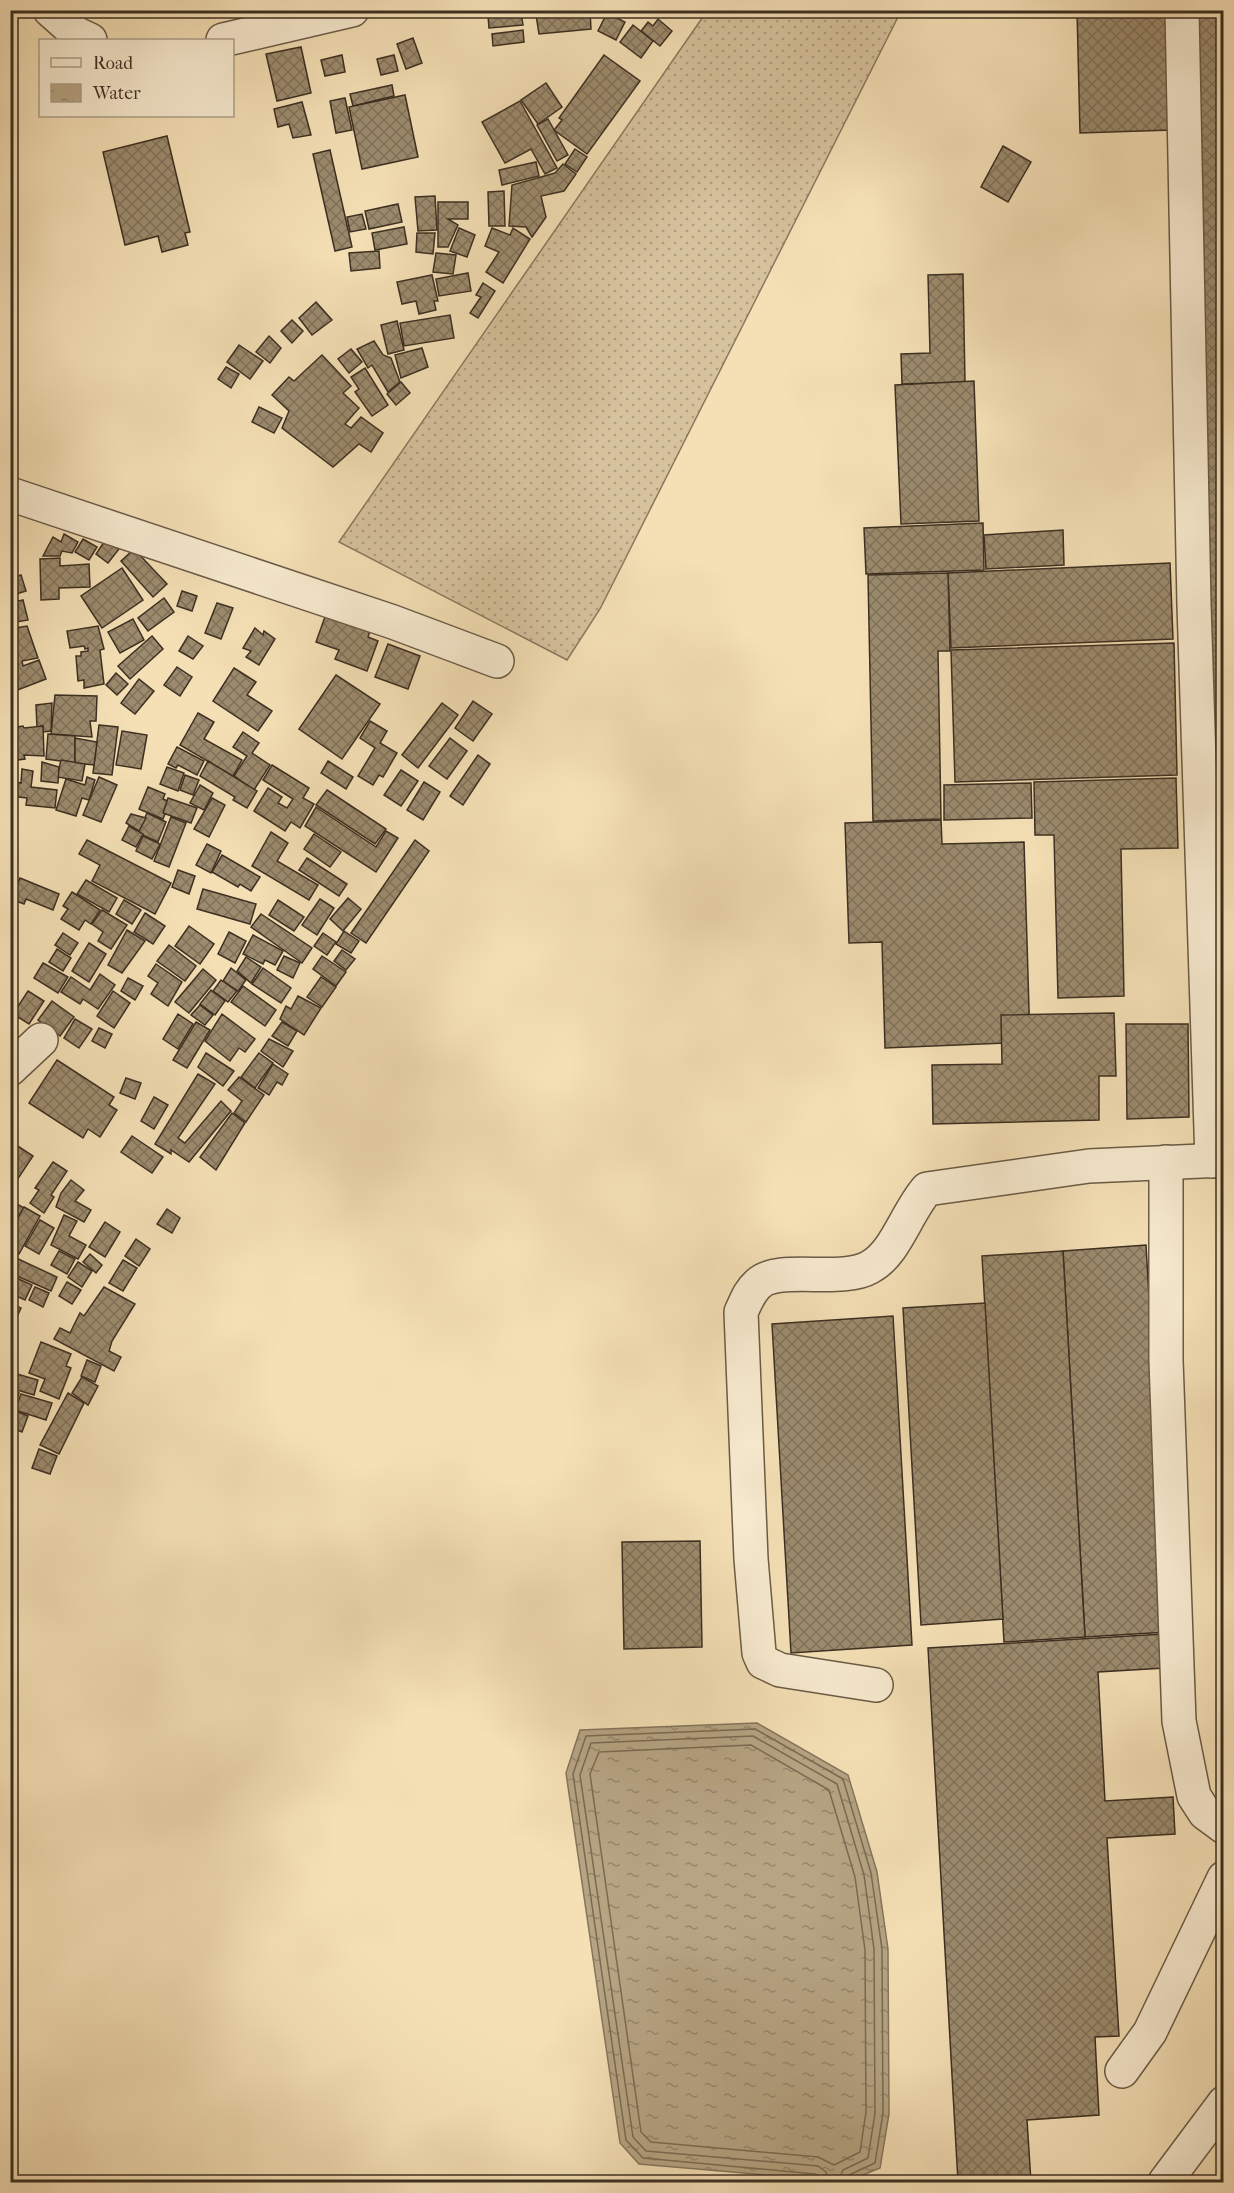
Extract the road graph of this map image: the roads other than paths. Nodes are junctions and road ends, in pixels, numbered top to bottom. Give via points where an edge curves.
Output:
1 (50, 10) edge
2 (352, 10) edge
3 (1182, 10) edge
4 (88, 39) edge
5 (227, 39) edge
6 (10, 494) edge
7 (497, 661) dead end
8 (41, 1040) dead end
9 (10, 1069) edge
10 (1218, 1160) edge
11 (1166, 1162) junction
12 (876, 1685) dead end
13 (1224, 1827) edge
14 (1224, 1878) edge
15 (1122, 2071) dead end
16 (1224, 2103) edge
17 (1165, 2182) edge

1 - 4 street via 76,34
2 - 5 street
3 - 10 street via 1194,605
6 - 7 street via 393,622
8 - 9 street
10 - 11 street
11 - 12 street via 1089,1166 927,1190 908,1213 885,1256 869,1268 849,1274 772,1276 750,1294 741,1312 751,1559 759,1653 763,1662 780,1670
11 - 13 street via 1166,1360 1179,1721 1194,1796 1205,1813
14 - 15 street via 1150,2032
16 - 17 street

